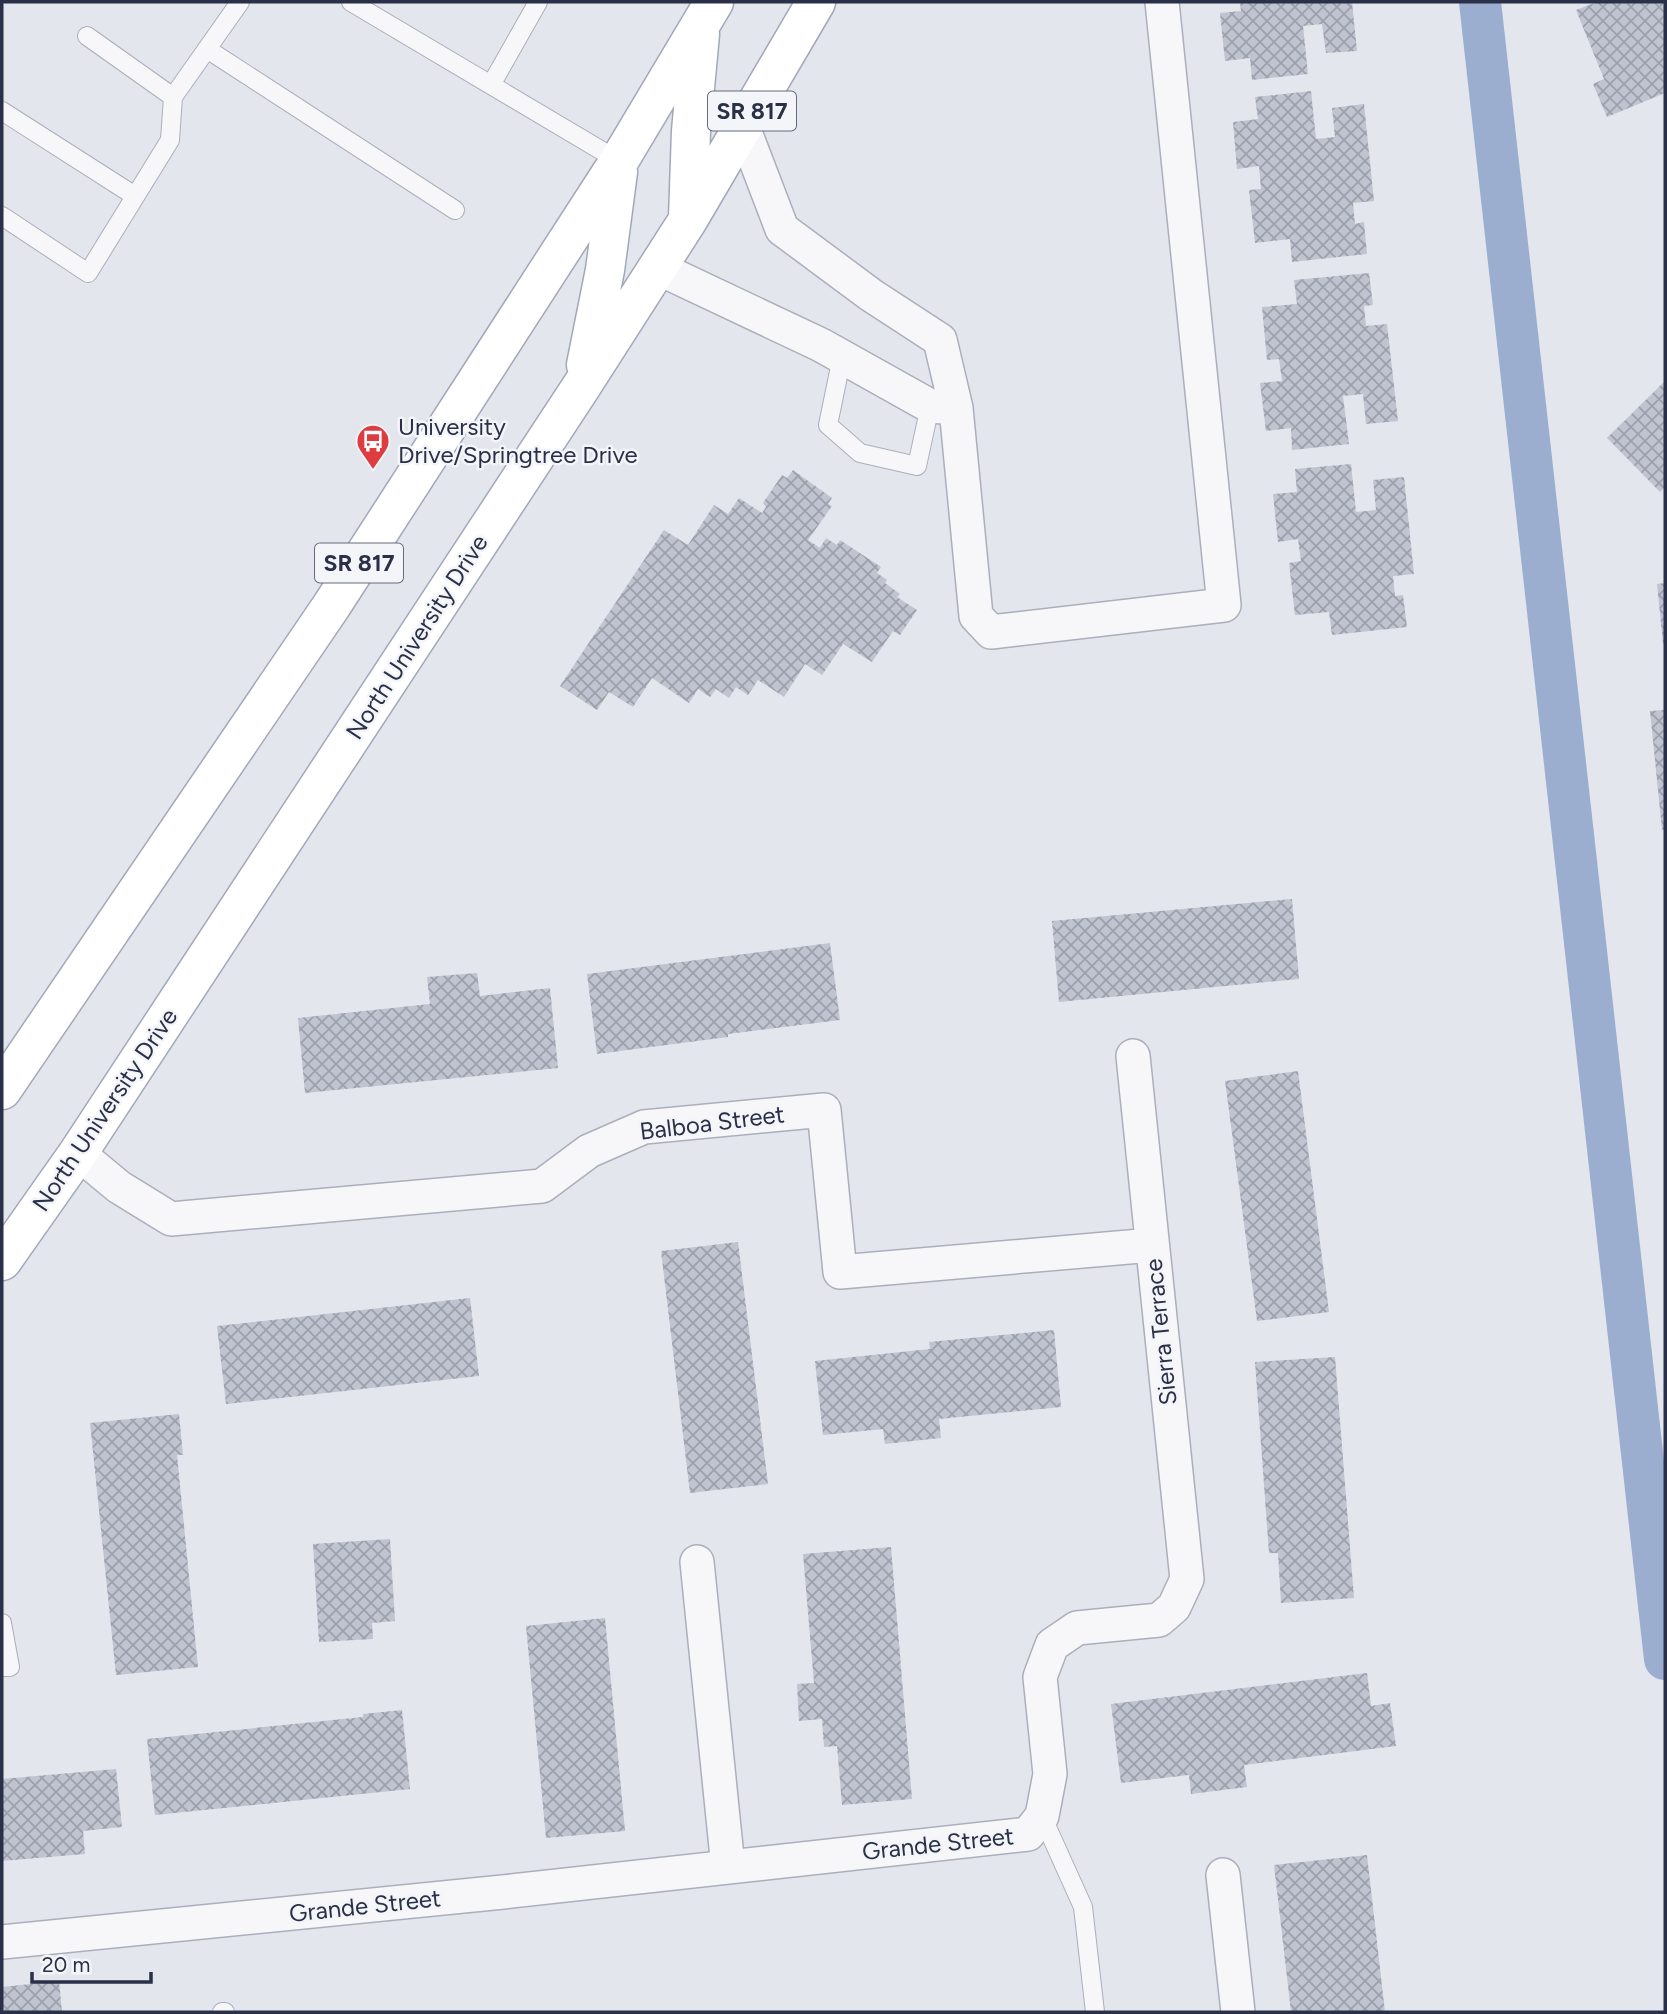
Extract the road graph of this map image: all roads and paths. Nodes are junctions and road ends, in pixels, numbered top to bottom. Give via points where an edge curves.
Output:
1 (240, 2) edge
2 (351, 2) edge
3 (538, 2) edge
4 (816, 2) edge
5 (1162, 2) edge
6 (707, 13) edge
7 (87, 36) dead end
8 (207, 49) junction
9 (491, 85) junction
10 (173, 97) junction
11 (2, 111) edge
12 (743, 128) junction
13 (619, 162) junction
14 (135, 196) junction
15 (454, 210) dead end
16 (2, 216) edge
17 (688, 220) junction
18 (658, 268) junction
19 (842, 357) junction
20 (582, 387) junction
21 (943, 407) junction
22 (1133, 1056) dead end
23 (3, 1084) edge
24 (78, 1153) junction
25 (1152, 1245) junction
26 (2, 1261) edge
27 (697, 1562) dead end
28 (1174, 1606) joint
29 (2, 1623) edge
30 (2, 1667) edge
31 (1042, 1816) junction
32 (728, 1867) junction
33 (1223, 1875) dead end
34 (2, 1942) edge
35 (1096, 2012) edge
36 (1238, 2012) edge

1 - 8 lane
2 - 9 lane
3 - 9 lane
4 - 12 main road, North University Drive / SR 817
5 - 21 street via 1224,605 991,632 976,615
6 - 13 main road, SR 817
6 - 17 main road via 691,131
7 - 10 lane
8 - 10 lane
8 - 15 lane
9 - 13 lane
10 - 14 lane via 170,140
11 - 14 lane
12 - 17 main road, North University Drive / SR 817
12 - 21 street via 782,229 940,340
13 - 20 main road via 605,270
13 - 23 main road, SR 817 via 332,605
14 - 16 lane via 88,273
17 - 18 main road, North University Drive / SR 817
18 - 19 street
18 - 20 main road, North University Drive / SR 817
19 - 21 street
19 - 21 lane via 828,425 860,453 917,466
20 - 24 main road, North University Drive / SR 817
22 - 25 street, Sierra Terrace
24 - 25 street, Balboa Street via 119,1187 171,1219 542,1186 589,1151 644,1127 824,1110 840,1272
24 - 26 main road, North University Drive / SR 817
25 - 28 street, Sierra Terrace via 1187,1579
27 - 32 street
28 - 31 street, Grande Street via 1159,1620 1077,1628 1052,1645 1041,1677 1050,1774
29 - 30 lane via 10,1667
31 - 32 street, Grande Street via 1028,1834
31 - 35 lane via 1083,1907
32 - 34 street, Grande Street
33 - 36 street

